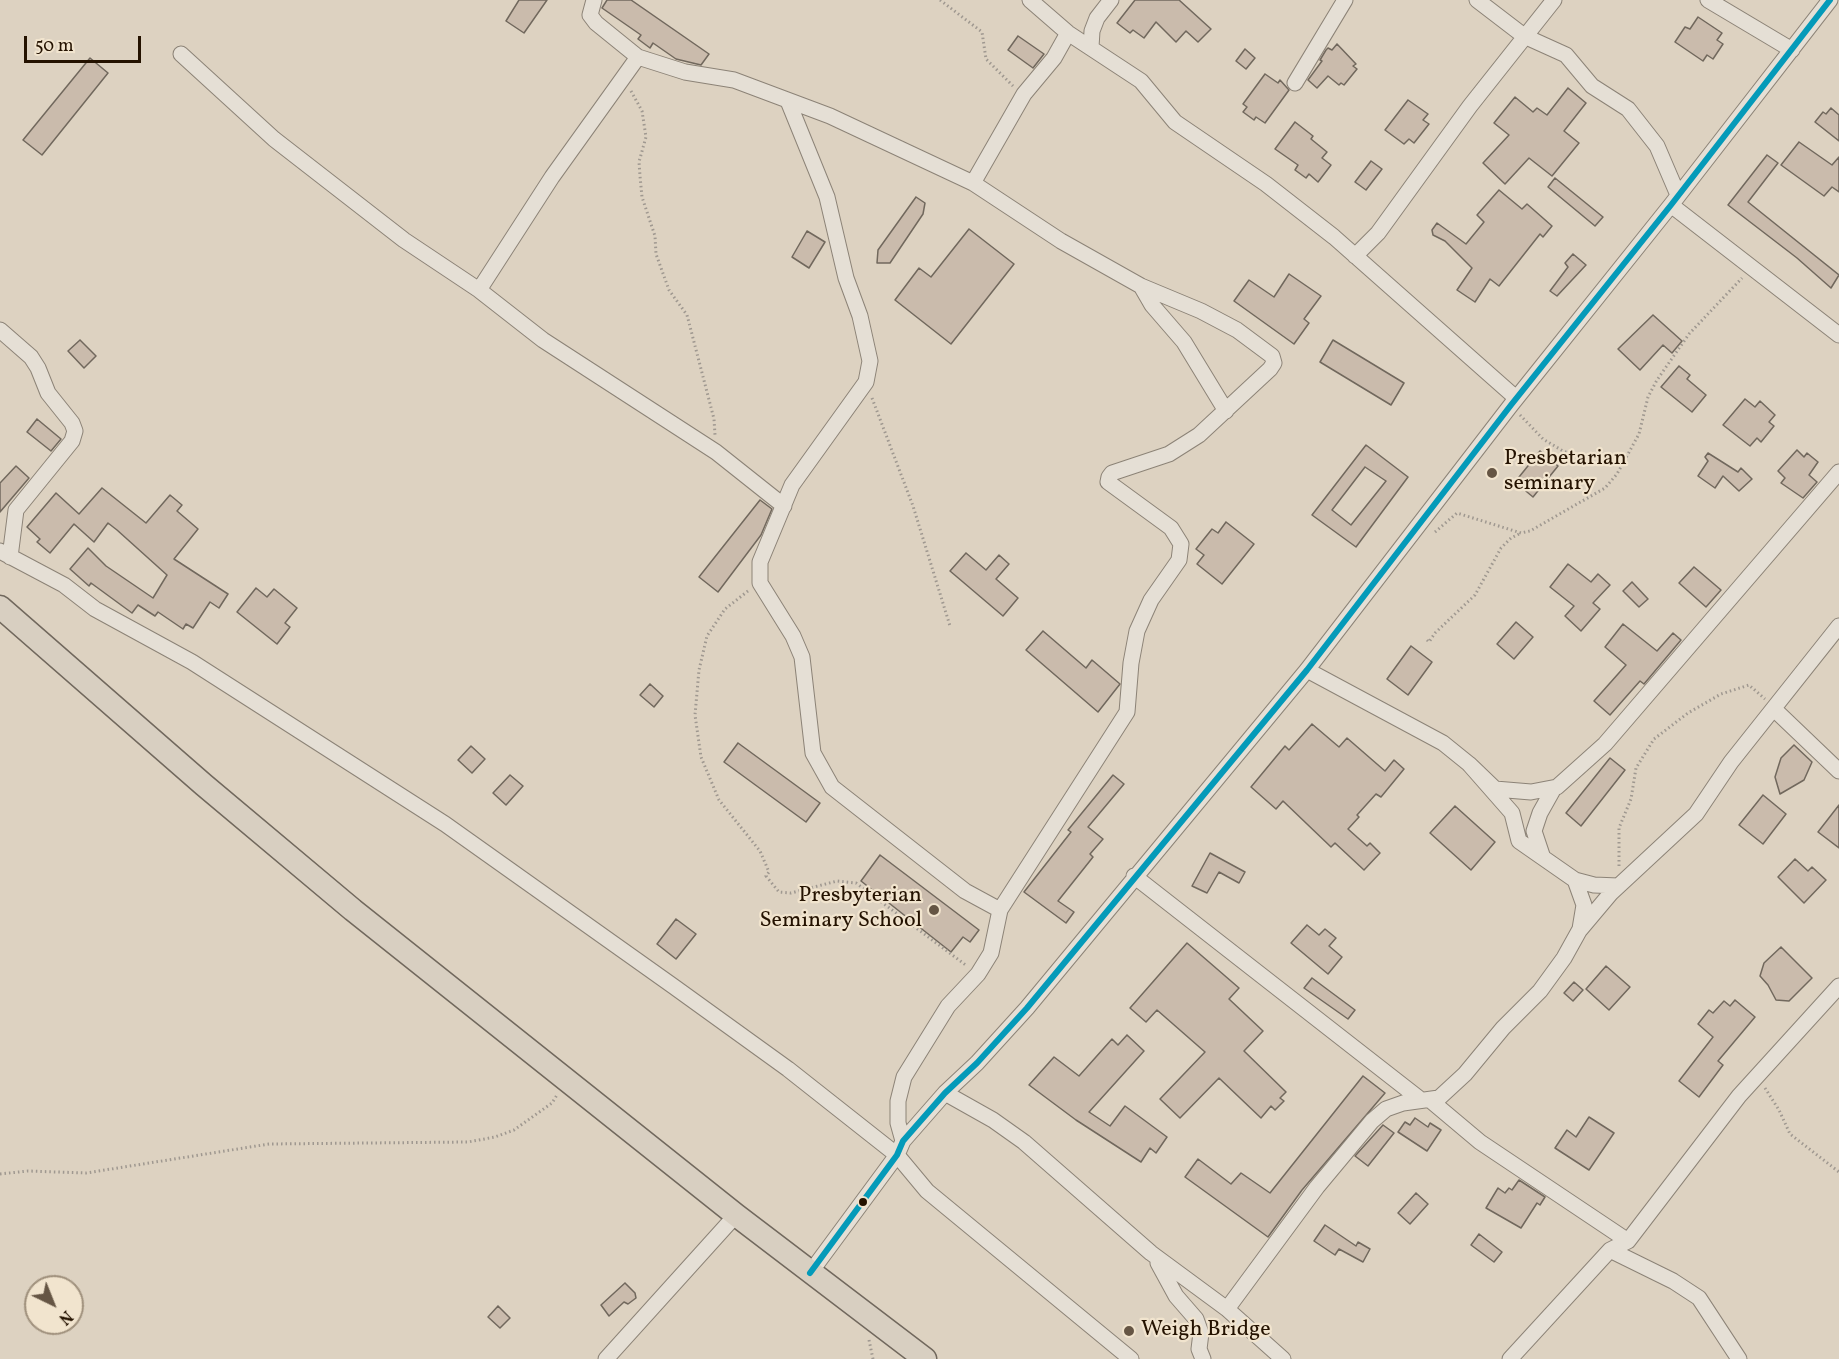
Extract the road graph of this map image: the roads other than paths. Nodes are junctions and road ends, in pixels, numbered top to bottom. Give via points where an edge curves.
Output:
1 (594, 0) edge
2 (1030, 0) edge
3 (1111, 0) edge
4 (1345, 0) edge
5 (1477, 0) edge
6 (1554, 0) edge
7 (1708, 0) edge
8 (1830, 0) edge
9 (1068, 33) junction
10 (1524, 36) junction
11 (1091, 46) junction
12 (1792, 50) junction
13 (181, 54) dead end
14 (638, 57) junction
15 (1295, 83) dead end
16 (788, 101) junction
17 (973, 183) junction
18 (1675, 200) junction
19 (1355, 256) junction
20 (1141, 286) junction
21 (479, 290) junction
22 (1836, 326) edge
23 (0, 330) edge
24 (1513, 401) junction
25 (1226, 411) junction
26 (1839, 472) edge
27 (784, 506) junction
28 (5, 554) edge
29 (0, 607) edge
30 (1839, 626) edge
31 (1307, 670) junction
32 (1774, 709) junction
33 (1468, 764) junction
34 (1839, 771) edge
35 (1554, 788) junction
36 (1542, 855) junction
37 (1134, 876) junction
38 (1575, 880) junction
39 (1618, 886) junction
40 (1000, 910) junction
41 (1580, 932) junction
42 (1839, 986) edge
43 (945, 1093) junction
44 (1426, 1100) junction
45 (900, 1148) junction
46 (736, 1215) junction
47 (1628, 1241) junction
48 (1610, 1250) junction
49 (1151, 1253) junction
50 (810, 1273) junction
51 (1227, 1309) junction
52 (606, 1359) edge
53 (926, 1359) edge
54 (1131, 1359) edge
55 (1203, 1359) edge
56 (1283, 1359) edge
57 (1510, 1359) edge
58 (1738, 1359) edge

1 - 14 street via 590,15 596,23
2 - 9 street
3 - 11 street via 1097,18
4 - 15 street
5 - 10 street
6 - 10 street
7 - 12 street
8 - 12 street
9 - 11 street
9 - 17 street via 1054,58 1024,94
10 - 18 street via 1566,55 1592,86 1638,118 1657,146
10 - 19 street via 1394,211
11 - 19 street via 1141,81 1175,122 1266,184
12 - 18 street
13 - 21 street via 308,168
14 - 16 street via 686,72 734,80
14 - 21 street via 552,177
16 - 17 street via 830,116
16 - 27 street via 824,187 870,361 866,382 798,476
17 - 20 street via 1061,241
18 - 22 street via 1752,268
18 - 24 street
19 - 24 street
20 - 25 street via 1184,342
20 - 25 street via 1202,311 1272,356 1274,363 1270,369
21 - 27 street via 543,340 716,452
23 - 28 street via 31,357 48,393 75,430 72,441 16,510
24 - 31 street
25 - 40 street via 1169,454 1109,477 1108,482 1171,528 1181,544 1179,560 1151,600 1137,631 1127,712
26 - 35 street via 1605,744
27 - 40 street via 760,562 760,583 802,657 813,753 832,787 965,891
28 - 45 street via 192,663 445,824
29 - 46 highway via 309,873
30 - 32 street
31 - 33 street via 1443,743
31 - 37 street
32 - 34 street
32 - 39 street via 1696,814
33 - 35 street via 1495,789 1531,792
33 - 36 street via 1512,813 1519,841
35 - 36 street via 1534,831
36 - 38 street
37 - 43 street via 1027,1008
37 - 44 street
38 - 39 street
38 - 41 street via 1584,905
39 - 41 street
40 - 45 street via 991,953 978,974 948,1006 904,1077 898,1101
41 - 44 street via 1540,991 1465,1074 1445,1093
42 - 47 street via 1699,1146
43 - 45 street
43 - 49 street via 1024,1142
44 - 47 street via 1480,1142
44 - 51 street via 1386,1109 1356,1138
45 - 50 street
45 - 54 street via 927,1191
46 - 50 highway
46 - 52 street
47 - 48 street
48 - 57 street
48 - 58 street via 1699,1298
49 - 51 street
49 - 55 street via 1176,1296 1196,1318
50 - 53 highway
51 - 56 street

